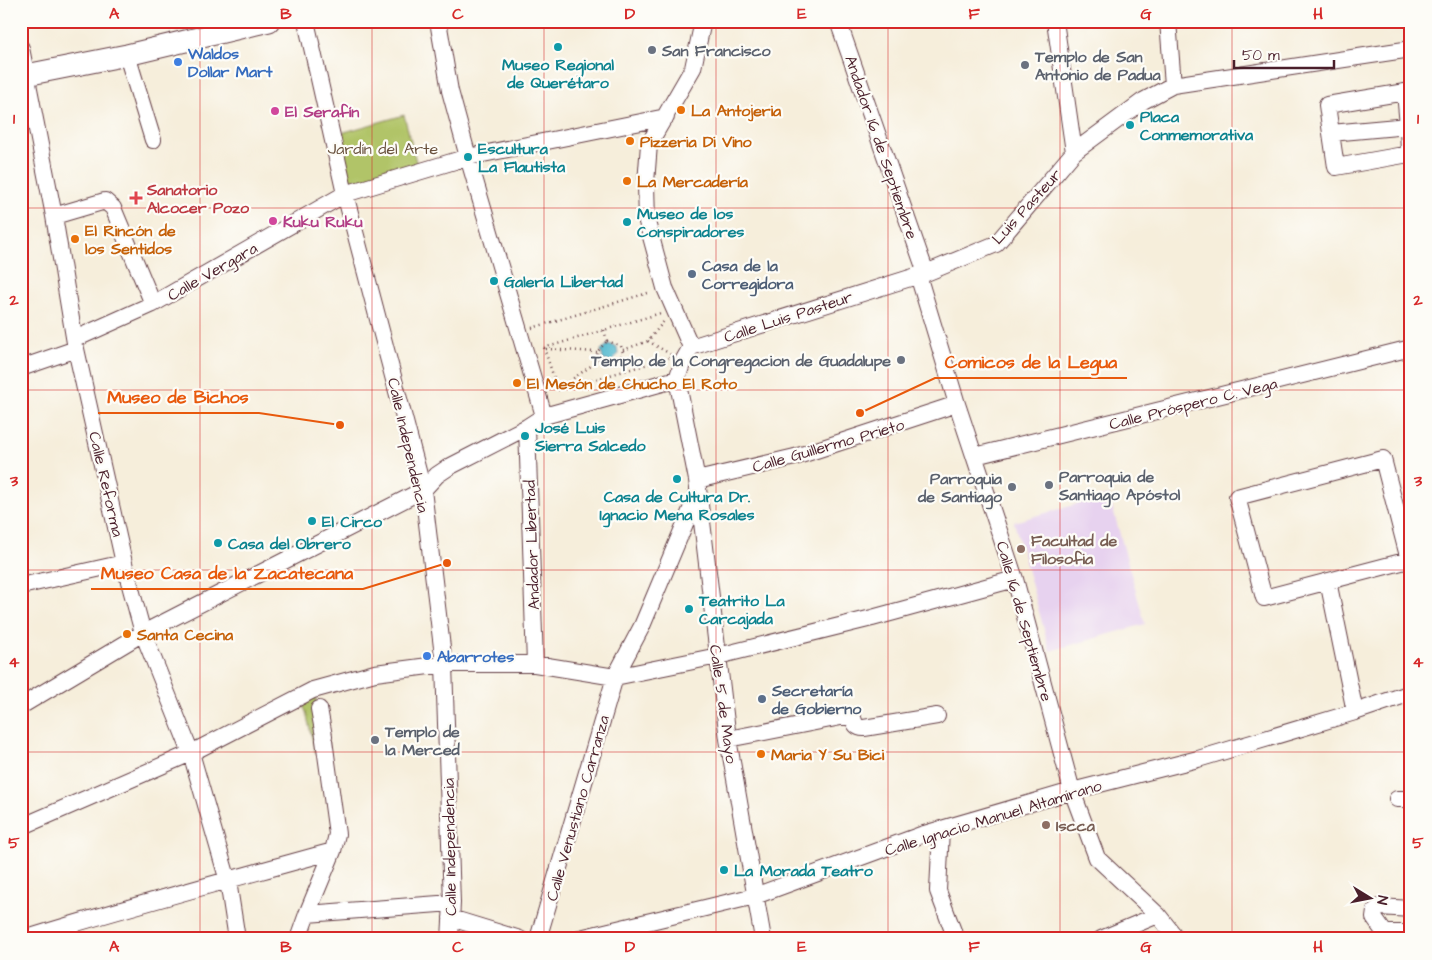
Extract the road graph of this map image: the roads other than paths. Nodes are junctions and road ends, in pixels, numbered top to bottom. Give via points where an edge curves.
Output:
1 (269, 21) edge
2 (306, 21) edge
3 (438, 21) edge
4 (703, 21) edge
5 (838, 21) edge
6 (1055, 21) edge
7 (1168, 21) edge
8 (21, 48) edge
9 (1411, 49) edge
10 (127, 55) junction
11 (23, 76) edge
12 (1173, 85) junction
13 (666, 116) junction
14 (649, 120) junction
15 (1409, 126) edge
16 (1331, 133) junction
17 (153, 140) dead end
18 (649, 144) junction
19 (1074, 152) junction
20 (468, 158) junction
21 (345, 194) junction
22 (54, 216) junction
23 (922, 274) junction
24 (153, 304) junction
25 (76, 344) junction
26 (1411, 348) edge
27 (687, 354) junction
28 (21, 368) edge
29 (677, 379) junction
30 (957, 404) junction
31 (544, 416) junction
32 (527, 426) junction
33 (974, 456) junction
34 (697, 487) junction
35 (423, 490) junction
36 (124, 562) junction
37 (1015, 579) junction
38 (1328, 581) junction
39 (21, 586) edge
40 (143, 634) junction
41 (718, 656) junction
42 (444, 664) junction
43 (535, 664) junction
44 (615, 677) junction
45 (1411, 693) edge
46 (21, 706) edge
47 (319, 709) dead end
48 (1355, 712) junction
49 (937, 716) dead end
50 (728, 739) junction
51 (192, 753) junction
52 (1072, 792) junction
53 (21, 827) edge
54 (941, 829) junction
55 (333, 851) junction
56 (228, 881) junction
57 (755, 896) junction
58 (1411, 909) edge
59 (452, 911) junction
60 (306, 914) junction
61 (1158, 915) junction
62 (1411, 933) edge
63 (1387, 936) edge
64 (24, 939) edge
65 (237, 939) edge
66 (298, 939) edge
67 (450, 939) edge
68 (520, 939) edge
69 (538, 939) edge
70 (576, 939) edge
71 (763, 939) edge
72 (956, 939) edge
73 (1101, 939) edge
74 (1177, 939) edge

1 - 10 main road
2 - 21 street, Calle Independencia
3 - 20 street via 450,91
4 - 13 street via 693,68
5 - 23 street, Andador 16 de Septiembre
6 - 19 street
7 - 12 street
8 - 11 street, Calle Reforma
9 - 12 street, Luis Pasteur
10 - 11 main road
10 - 17 street
11 - 22 street, Calle Reforma
12 - 19 street, Luis Pasteur via 1143,101
13 - 14 street, Calle Vergara
13 - 18 street
14 - 18 street
14 - 20 street, Calle Vergara
15 - 16 street
15 - 16 street via 1409,154 1336,167
15 - 16 street via 1405,92 1326,105
18 - 27 street via 647,222
19 - 23 street, Luis Pasteur via 996,244
20 - 21 street, Calle Vergara
20 - 31 street
21 - 24 street, Calle Vergara
21 - 35 street, Calle Independencia
22 - 24 street via 105,201 113,208
22 - 25 street, Calle Reforma
23 - 27 street, Calle Luis Pasteur
23 - 30 street, Calle 16 de Septiembre
24 - 25 street, Calle Vergara
25 - 28 street, Calle Vergara
25 - 36 street, Calle Reforma
26 - 33 street, Calle Próspero C. Vega
27 - 29 street
29 - 31 street
29 - 34 street, Calle 5 de Mayo
30 - 33 street, Calle 16 de Septiembre
30 - 34 street, Calle Guillermo Prieto
31 - 32 street
32 - 35 street via 449,467
32 - 43 street, Andador Libertad
33 - 37 street, Calle 16 de Septiembre
34 - 41 street, Calle 5 de Mayo
34 - 44 street, Calle Venustiano Carranza via 642,626
35 - 40 street
35 - 42 street, Calle Independencia
36 - 39 street
36 - 40 street, Calle Reforma
37 - 41 street
37 - 52 street, Calle 16 de Septiembre
38 - 38 street via 1264,598 1238,497 1383,459 1409,560
38 - 48 street
40 - 46 street
40 - 51 street, Calle Reforma
41 - 44 street
41 - 50 street, Calle 5 de Mayo
42 - 43 street
42 - 51 street via 375,673 313,690
42 - 59 street, Calle Independencia
43 - 44 street
44 - 69 street, Calle Venustiano Carranza
45 - 48 street, Calle Ignacio Manuel Altamirano
47 - 55 street via 337,834
48 - 52 street, Calle Ignacio Manuel Altamirano via 1198,759
49 - 50 street via 858,728 853,718 846,716
50 - 57 street, Calle 5 de Mayo
51 - 53 street
51 - 56 street, Calle Reforma
52 - 54 street, Calle Ignacio Manuel Altamirano
52 - 61 street, Calle 16 de Septiembre via 1097,858
54 - 57 street, Calle Ignacio Manuel Altamirano
54 - 72 street via 938,891
55 - 56 street
55 - 60 street
56 - 64 street via 123,908
56 - 65 street, Calle Reforma
57 - 70 street, Calle Ignacio Manuel Altamirano
57 - 71 street, Calle 5 de Mayo
58 - 63 street via 1379,907 1375,911 1374,918
59 - 60 street
59 - 67 street, Calle Independencia
59 - 68 street
60 - 66 street
61 - 73 street
61 - 74 street, Calle 16 de Septiembre
62 - 63 street

